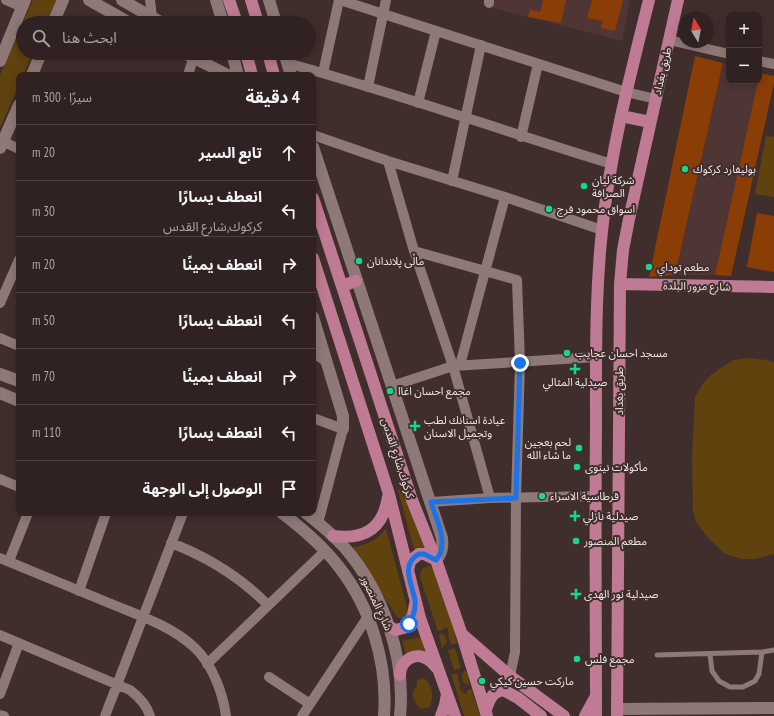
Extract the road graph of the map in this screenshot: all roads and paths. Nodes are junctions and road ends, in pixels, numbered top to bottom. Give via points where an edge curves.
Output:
1 (6, 0) edge
2 (63, 0) edge
3 (88, 0) edge
4 (150, 0) edge
5 (216, 0) edge
6 (229, 0) edge
7 (251, 0) edge
8 (269, 0) edge
9 (339, 0) edge
10 (386, 0) edge
11 (648, 0) edge
12 (678, 0) edge
13 (124, 1) edge
14 (24, 3) edge
15 (382, 14) junction
16 (18, 16) edge
17 (56, 16) edge
18 (118, 16) joint
19 (150, 16) edge
20 (156, 16) edge
21 (221, 16) edge
22 (235, 16) edge
23 (256, 16) edge
24 (274, 16) edge
25 (16, 22) edge
26 (436, 31) junction
27 (669, 40) junction
28 (481, 45) junction
29 (726, 53) edge
30 (0, 59) edge
31 (38, 60) edge
32 (189, 60) edge
33 (197, 60) edge
34 (234, 60) edge
35 (248, 60) edge
36 (270, 60) edge
37 (287, 60) edge
38 (291, 60) edge
39 (762, 62) edge
40 (538, 64) junction
41 (774, 64) edge
42 (33, 72) edge
43 (188, 72) edge
44 (222, 72) edge
45 (237, 72) edge
46 (251, 72) edge
47 (273, 72) edge
48 (290, 72) edge
49 (323, 73) junction
50 (368, 87) junction
51 (626, 92) junction
52 (656, 99) junction
53 (418, 103) junction
54 (16, 110) edge
55 (622, 116) junction
56 (465, 119) junction
57 (650, 122) junction
58 (316, 136) edge
59 (521, 137) junction
60 (1, 143) edge
61 (16, 147) edge
62 (316, 157) edge
63 (388, 161) junction
64 (612, 164) junction
65 (452, 181) junction
66 (505, 197) junction
67 (316, 207) edge
68 (602, 230) junction
69 (414, 251) junction
70 (16, 267) edge
71 (316, 269) edge
72 (486, 271) junction
73 (356, 281) junction
74 (620, 284) junction
75 (342, 286) junction
76 (774, 287) edge
77 (0, 303) edge
78 (316, 327) edge
79 (0, 338) edge
80 (16, 345) edge
81 (316, 355) edge
82 (316, 357) edge
83 (596, 357) junction
84 (326, 361) junction
85 (520, 363) junction
86 (457, 366) junction
87 (0, 374) edge
88 (16, 380) edge
89 (392, 386) junction
90 (0, 393) edge
91 (16, 400) edge
92 (316, 419) edge
93 (343, 429) junction
94 (0, 479) edge
95 (16, 485) edge
96 (388, 494) junction
97 (595, 496) junction
98 (490, 498) junction
99 (516, 498) junction
100 (431, 502) junction
101 (26, 516) edge
102 (105, 516) edge
103 (182, 516) edge
104 (286, 516) edge
105 (310, 516) edge
106 (318, 523) junction
107 (333, 536) junction
108 (171, 543) junction
109 (325, 551) junction
110 (5, 559) edge
111 (436, 560) junction
112 (408, 571) junction
113 (79, 591) junction
114 (415, 601) junction
115 (268, 605) junction
116 (143, 617) junction
117 (367, 618) junction
118 (389, 627) junction
119 (462, 634) junction
120 (0, 635) edge
121 (19, 643) junction
122 (774, 650) edge
123 (762, 652) junction
124 (710, 654) junction
125 (657, 655) dead end
126 (207, 664) junction
127 (440, 672) junction
128 (400, 675) junction
129 (510, 676) junction
130 (269, 677) dead end
131 (117, 685) junction
132 (447, 692) junction
133 (0, 694) edge
134 (596, 697) junction
135 (310, 704) junction
136 (774, 708) edge
137 (487, 712) edge
138 (617, 712) edge
139 (0, 714) edge
140 (4, 716) edge
141 (105, 716) edge
142 (150, 716) edge
143 (226, 716) edge
144 (302, 716) edge
145 (384, 716) edge
146 (400, 716) edge
147 (441, 716) edge
148 (455, 716) edge
149 (541, 716) edge
150 (564, 716) edge
151 (585, 716) edge
152 (596, 716) edge

1 - 14 street
2 - 17 street
3 - 18 street
4 - 20 street
5 - 21 street
6 - 22 main road
7 - 23 main road
8 - 24 street
9 - 15 street
9 - 49 street
10 - 15 street
11 - 51 main road
12 - 27 main road, طريق بغداد
13 - 18 street
13 - 19 street
14 - 16 street
15 - 26 street
15 - 50 street
25 - 30 street
26 - 28 street
26 - 53 street
27 - 29 street
27 - 52 main road, طريق بغداد
28 - 40 street
28 - 56 street
31 - 42 street
32 - 43 street
33 - 44 street
34 - 45 street
35 - 46 main road
36 - 47 main road
37 - 48 street
38 - 49 street
39 - 41 street
40 - 51 street
40 - 59 street
49 - 50 street
50 - 53 street
51 - 52 street
51 - 55 main road
52 - 57 main road, طريق بغداد
53 - 56 street
54 - 60 street
55 - 57 main road
55 - 64 main road
56 - 59 street
56 - 65 street
57 - 74 main road, طريق بغداد via 627,227
58 - 63 street
59 - 64 street
60 - 61 street
62 - 73 street
63 - 65 street
63 - 69 street
64 - 68 main road
65 - 66 street
66 - 68 street
66 - 72 street
67 - 75 main road, كركوك,شارع القدس
68 - 83 main road via 597,293
69 - 72 street
69 - 86 street
70 - 77 street
71 - 96 main road, كركوك,شارع القدس
72 - 85 street via 517,280
72 - 86 street
73 - 75 main road
73 - 89 street
74 - 76 main road, شارع مرور البلدة
74 - 138 main road, طريق بغداد
75 - 111 main road, كركوك,شارع القدس via 412,500
78 - 84 street
79 - 80 street
81 - 84 street
82 - 84 street
83 - 85 street
83 - 97 main road
84 - 93 street via 343,416
85 - 86 street
85 - 99 street
86 - 89 street
86 - 98 street
87 - 88 street
89 - 100 street
90 - 91 street
92 - 93 street
93 - 106 street
94 - 95 street
96 - 107 main road via 384,513 370,531 346,538
96 - 112 main road, كركوك,شارع القدس
97 - 99 street
97 - 134 main road
98 - 99 street
98 - 100 street
99 - 129 street via 515,652
100 - 111 street via 443,543
101 - 110 street
102 - 113 street
103 - 108 street
104 - 109 street, شارع المنصور
105 - 106 street, شارع المنصور
106 - 107 street, شارع المنصور
107 - 118 street, شارع المنصور via 365,575
108 - 115 street via 223,568 247,585
108 - 116 street
109 - 115 street
109 - 117 street, شارع المنصور via 350,583
110 - 113 street
111 - 112 main road via 419,554 410,560
111 - 119 main road, كركوك,شارع القدس
112 - 114 main road, كركوك,شارع القدس
113 - 116 street
114 - 118 main road via 413,615 407,627 396,630
114 - 127 main road, كركوك,شارع القدس
115 - 126 street
116 - 126 street via 177,634 196,649
116 - 131 street
117 - 135 street
117 - 145 street, شارع المنصور via 376,641 381,665
118 - 128 street, شارع المنصور via 396,647
119 - 129 main road
119 - 137 main road, كركوك,شارع القدس
120 - 121 street
121 - 131 street
121 - 133 street
122 - 123 lane
123 - 124 lane
123 - 124 lane via 759,674 755,681 743,687 730,687 719,681 712,671
124 - 125 lane
126 - 143 street via 220,691
127 - 128 main road via 427,658 416,656 405,661
127 - 132 main road, كركوك,شارع القدس
128 - 146 street, شارع المنصور
129 - 150 main road
130 - 135 street
131 - 141 street
131 - 142 street via 137,696 144,703
132 - 147 main road
132 - 148 main road, كركوك,شارع القدس
134 - 151 main road
134 - 152 main road
135 - 144 street
136 - 138 street
137 - 149 main road via 490,698 494,693 503,690
139 - 140 street

